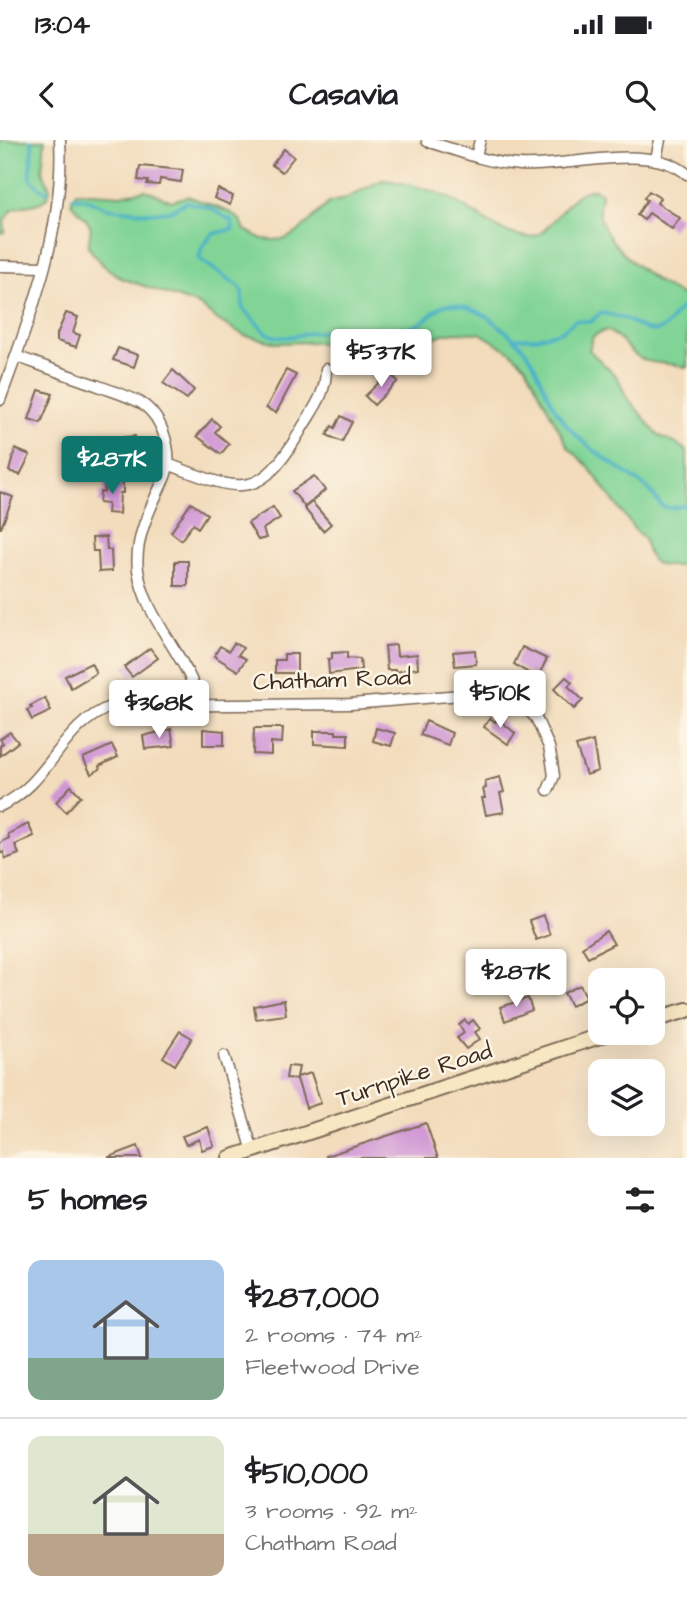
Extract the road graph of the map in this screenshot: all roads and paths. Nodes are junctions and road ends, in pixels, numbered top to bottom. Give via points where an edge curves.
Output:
1 (60, 140) edge
2 (480, 140) edge
3 (660, 140) edge
4 (427, 141) edge
5 (476, 156) junction
6 (656, 159) junction
7 (687, 174) edge
8 (0, 266) edge
9 (44, 267) junction
10 (16, 356) junction
11 (326, 369) dead end
12 (0, 400) edge
13 (168, 464) junction
14 (200, 704) junction
15 (548, 790) dead end
16 (0, 806) edge
17 (687, 1010) edge
18 (665, 1016) edge
19 (588, 1040) edge
20 (225, 1056) dead end
21 (253, 1150) junction
22 (230, 1158) edge

1 - 9 street via 57,201
2 - 5 street
3 - 6 street
4 - 5 street
5 - 6 street via 500,163 551,166 624,157
6 - 7 street
8 - 9 street
9 - 10 street
10 - 12 street
10 - 13 street via 140,402 161,429
11 - 13 street via 323,392 288,454 267,477 246,484 224,484
13 - 14 street via 141,538 139,571 152,611 190,674
14 - 15 street, Chatham Road via 351,704 498,692 521,702 536,718 552,762 554,776
14 - 16 street, Chatham Road via 129,704 100,711 73,732 32,785
17 - 18 main road
19 - 21 main road, Turnpike Road
20 - 21 street
21 - 22 main road, Turnpike Road

